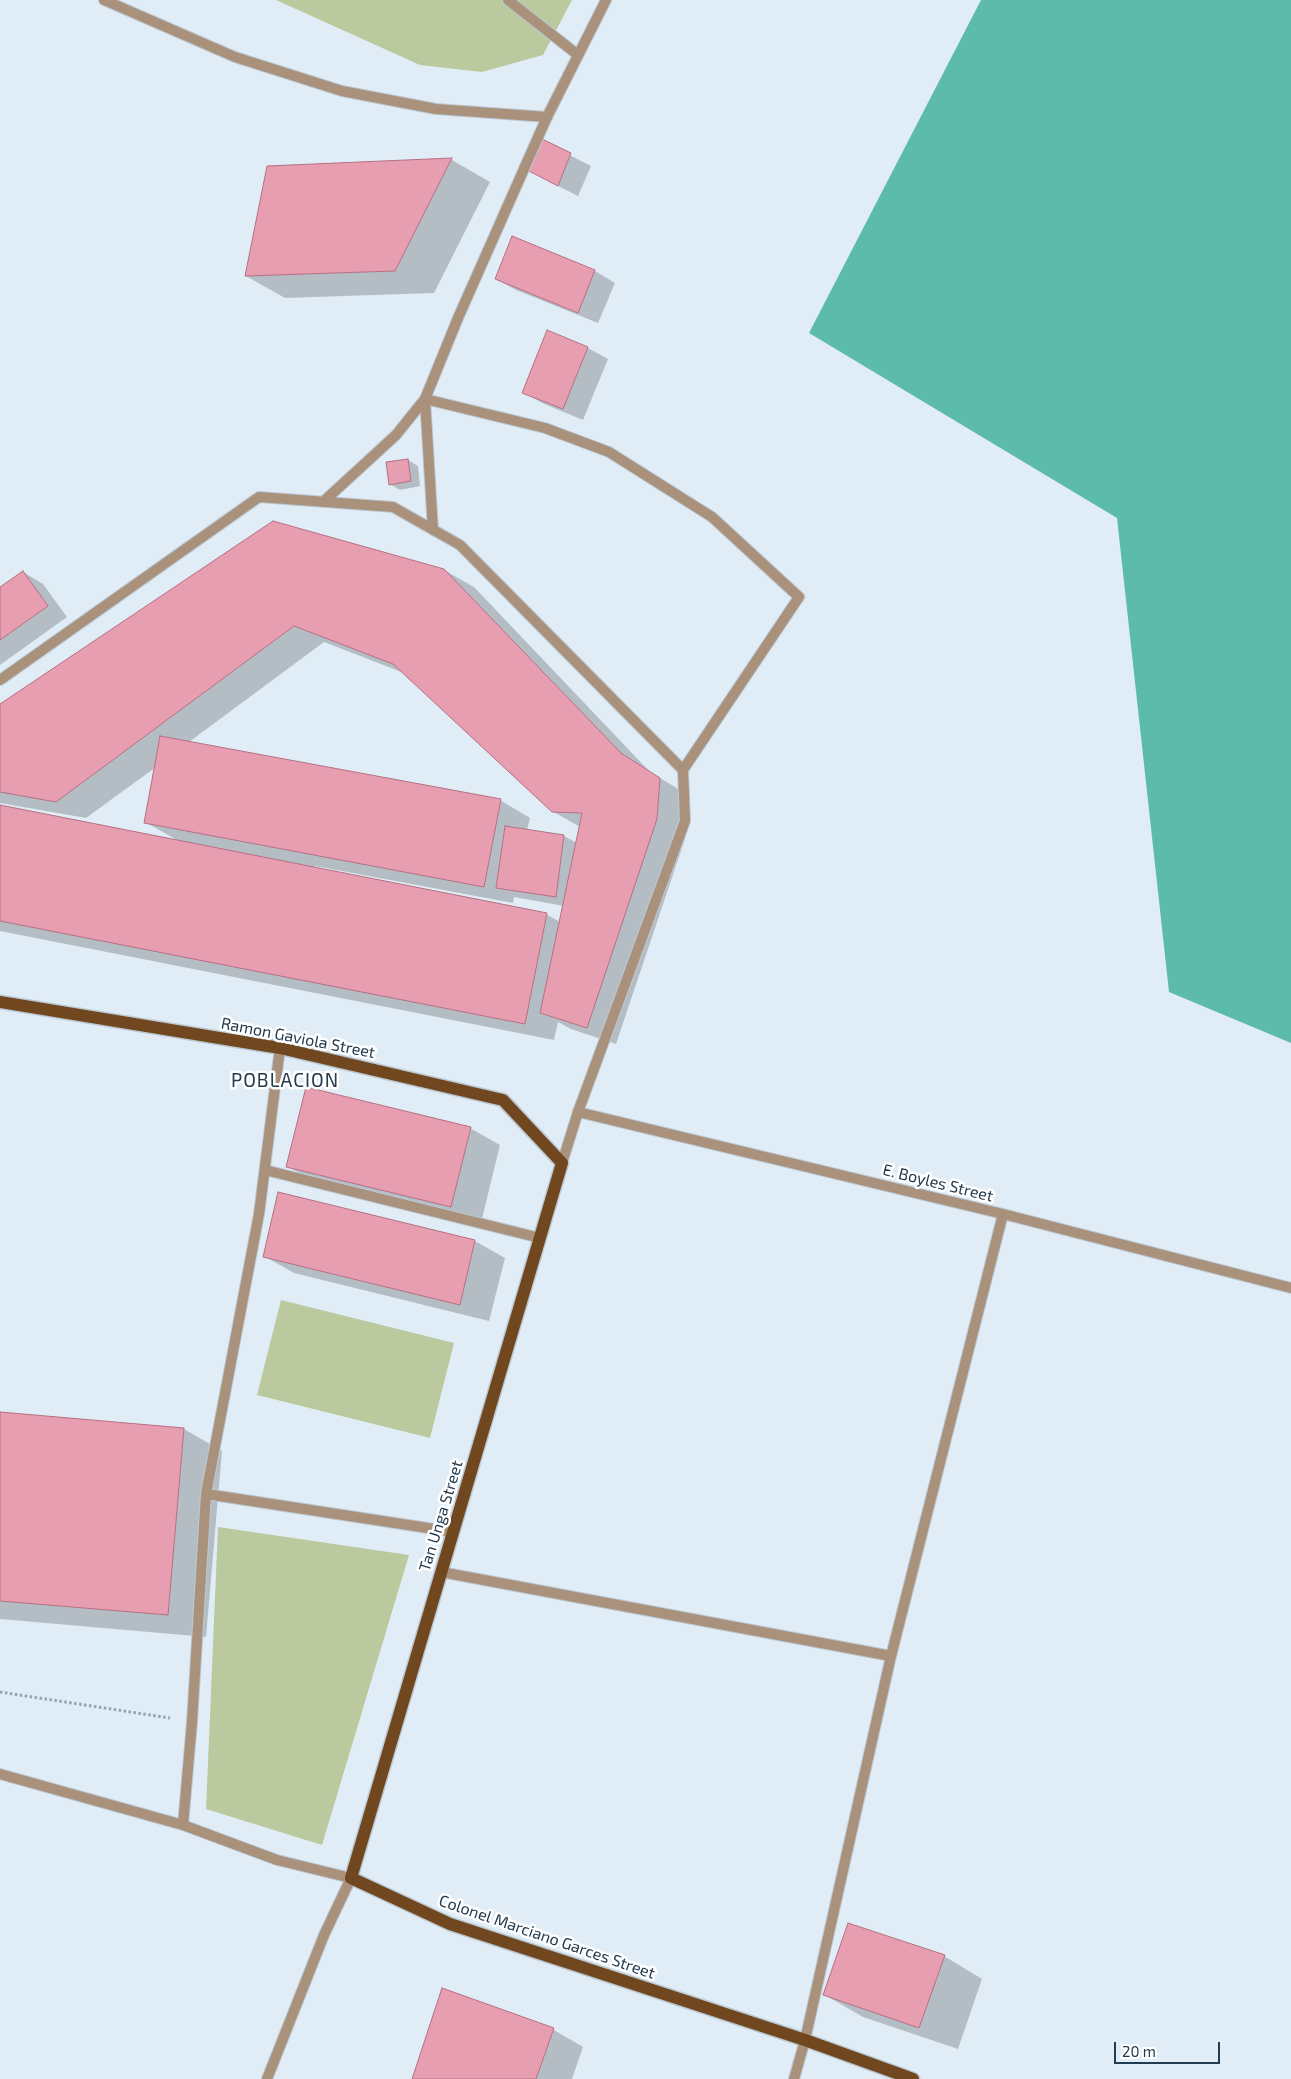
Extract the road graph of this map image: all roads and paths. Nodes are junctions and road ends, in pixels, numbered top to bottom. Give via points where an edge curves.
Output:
1 (104, 0) edge
2 (508, 0) edge
3 (606, 0) edge
4 (578, 55) junction
5 (547, 117) junction
6 (425, 399) junction
7 (323, 502) junction
8 (433, 530) junction
9 (0, 680) edge
10 (682, 770) junction
11 (0, 1002) edge
12 (280, 1048) junction
13 (578, 1112) junction
14 (562, 1163) junction
15 (265, 1170) junction
16 (1003, 1214) junction
17 (540, 1238) junction
18 (1291, 1288) edge
19 (206, 1494) junction
20 (454, 1532) junction
21 (441, 1572) junction
22 (891, 1656) junction
23 (0, 1692) edge
24 (192, 1722) junction
25 (0, 1774) edge
26 (183, 1826) junction
27 (351, 1878) junction
28 (805, 2040) junction
29 (267, 2079) edge
30 (794, 2079) edge
31 (913, 2079) edge

1 - 5 street via 235,58 342,90 436,109
2 - 4 street
3 - 4 street
4 - 5 street
5 - 6 street
6 - 7 street via 396,435
6 - 8 street
6 - 10 street via 544,428 609,452 712,517 800,597
7 - 8 street via 393,507
7 - 9 street via 258,496
8 - 10 street via 460,545
10 - 13 street via 686,821
11 - 12 main road, Ramon Gaviola Street
12 - 14 main road, Ramon Gaviola Street via 503,1100
12 - 15 street
13 - 14 street
13 - 16 street, E. Boyles Street
14 - 17 main road, Tan Unga Street
15 - 17 street
15 - 19 street
16 - 18 street, E. Boyles Street
16 - 22 street
17 - 20 main road, Tan Unga Street
19 - 20 street
19 - 24 street
20 - 21 main road, Tan Unga Street
21 - 22 street
21 - 27 main road, Tan Unga Street
22 - 28 street
23 - 24 path
24 - 26 street
25 - 26 street, Colonel Marciano Garces Street
26 - 27 street, Colonel Marciano Garces Street via 277,1860
27 - 28 main road, Colonel Marciano Garces Street via 450,1924
27 - 29 street via 324,1935
28 - 30 street
28 - 31 main road, Colonel Marciano Garces Street

